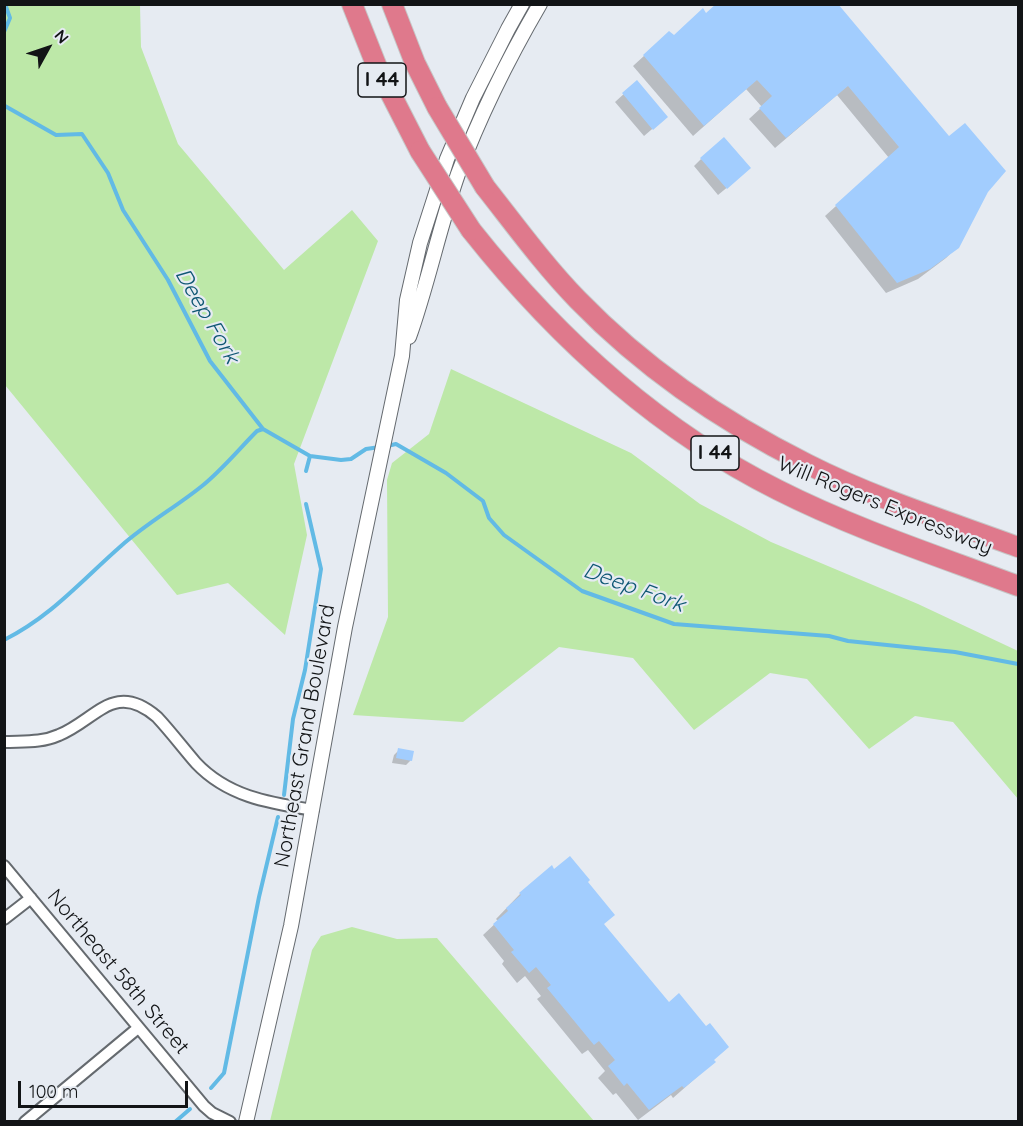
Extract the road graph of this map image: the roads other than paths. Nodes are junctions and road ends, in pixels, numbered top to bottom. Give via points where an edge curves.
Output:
1 (352, 4) edge
2 (392, 4) edge
3 (522, 4) edge
4 (540, 4) edge
5 (402, 356) junction
6 (1018, 546) edge
7 (1018, 586) edge
8 (4, 742) edge
9 (313, 810) junction
10 (4, 866) edge
11 (31, 898) junction
12 (4, 920) edge
13 (138, 1028) junction
14 (25, 1122) edge
15 (230, 1122) edge
16 (246, 1122) edge

1 - 7 highway, Will Rogers Expressway / I 44, bridge via 376,67 420,151 471,230 503,271 592,362 630,394 758,480 871,531
2 - 6 highway, Will Rogers Expressway / I 44, bridge via 415,63 485,187 578,300 655,368 764,442 807,464 885,498
3 - 5 street, Northeast Grand Boulevard via 473,98 447,159 420,243 407,300
4 - 5 street, Northeast Grand Boulevard via 490,98 458,176
5 - 9 street, Northeast Grand Boulevard via 345,627
8 - 9 street via 49,739 106,706 133,704 158,717 197,764 224,786 258,800
9 - 16 street, Northeast Grand Boulevard
10 - 11 street, Northeast 58th Street
11 - 12 street
11 - 13 street, Northeast 58th Street
13 - 14 street
13 - 15 street, Northeast 58th Street via 212,1113

